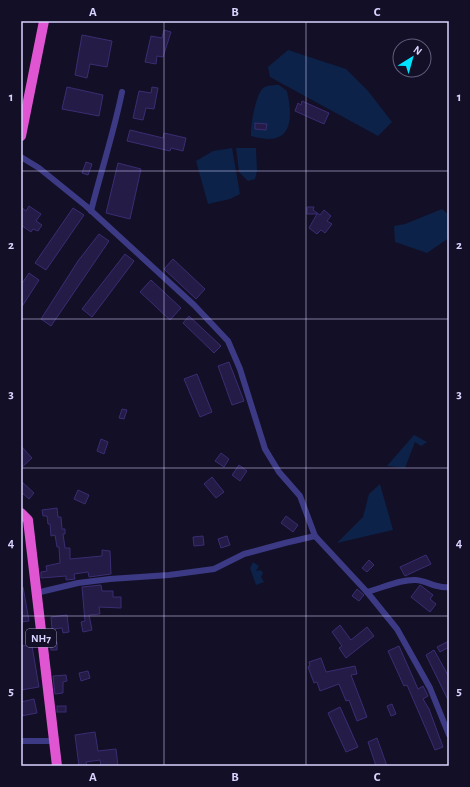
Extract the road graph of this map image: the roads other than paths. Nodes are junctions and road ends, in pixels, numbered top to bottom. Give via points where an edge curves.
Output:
1 (44, 21) edge
2 (122, 92) dead end
3 (21, 136) edge
4 (21, 157) edge
5 (91, 211) junction
6 (21, 513) edge
7 (315, 536) junction
8 (449, 587) edge
9 (368, 592) junction
10 (36, 593) junction
11 (449, 736) edge
12 (21, 741) edge
13 (53, 741) junction
14 (57, 766) edge

1 - 3 highway
2 - 5 street
4 - 5 street via 39,168
5 - 7 street via 194,305 228,341 240,369 265,449 279,472 300,496
6 - 10 highway, NH7 via 28,520
7 - 9 street
7 - 10 street via 244,554 214,569 170,576 110,578
8 - 9 street via 441,588 416,580
9 - 11 street via 397,629 430,688
10 - 13 highway, NH7
12 - 13 street
13 - 14 highway, NH7

